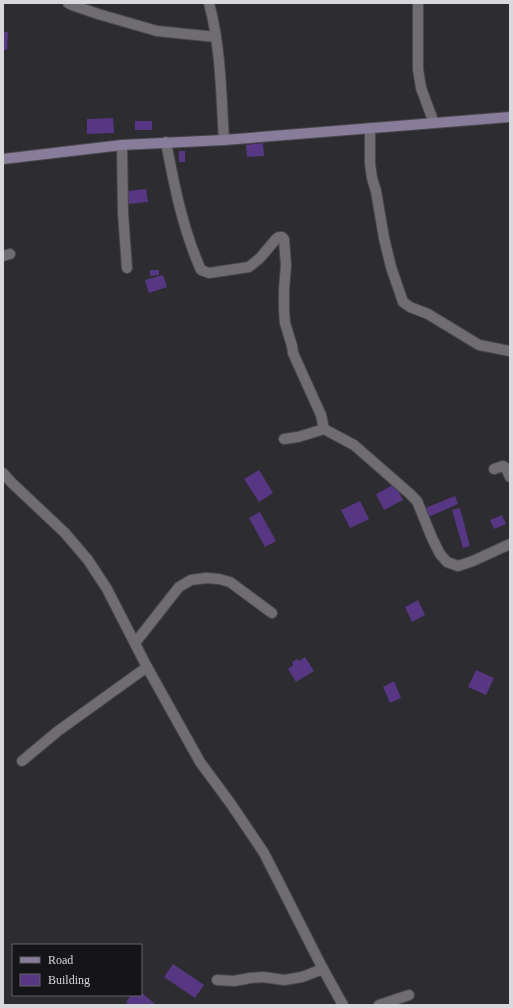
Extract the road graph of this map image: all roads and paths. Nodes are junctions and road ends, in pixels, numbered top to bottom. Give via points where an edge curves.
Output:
1 (68, 3) edge
2 (209, 3) edge
3 (418, 3) edge
4 (216, 37) junction
5 (510, 117) edge
6 (434, 123) junction
7 (370, 128) junction
8 (224, 140) junction
9 (166, 142) junction
10 (122, 145) junction
11 (3, 159) edge
12 (127, 268) dead end
13 (510, 351) edge
14 (324, 430) junction
15 (284, 439) dead end
16 (494, 469) dead end
17 (3, 473) edge
18 (510, 477) edge
19 (510, 544) edge
20 (272, 613) dead end
21 (135, 643) junction
22 (148, 667) junction
23 (22, 761) dead end
24 (324, 969) junction
25 (217, 980) dead end
26 (409, 995) dead end
27 (343, 1005) edge
28 (379, 1005) edge

1 - 4 street via 157,31
2 - 4 street
3 - 6 street via 418,70 421,88
4 - 8 street
5 - 6 main road
6 - 7 main road
7 - 8 main road
7 - 13 street via 372,178 391,267 403,302 479,345
8 - 9 main road
9 - 10 main road
9 - 14 street via 184,222 201,270 209,273 249,267 276,239 284,239 285,323 293,353 321,415
10 - 11 main road
10 - 12 street
14 - 15 street
14 - 19 street via 354,446 418,501 432,538 447,562 458,566
16 - 18 street via 503,466
17 - 21 street via 65,533 88,560 107,589
20 - 21 street via 230,582 206,578 191,580 179,587
21 - 22 street
22 - 23 street via 58,731
22 - 24 street via 200,762 264,853
24 - 25 street via 284,980 263,977 234,981
24 - 27 street
26 - 28 street

